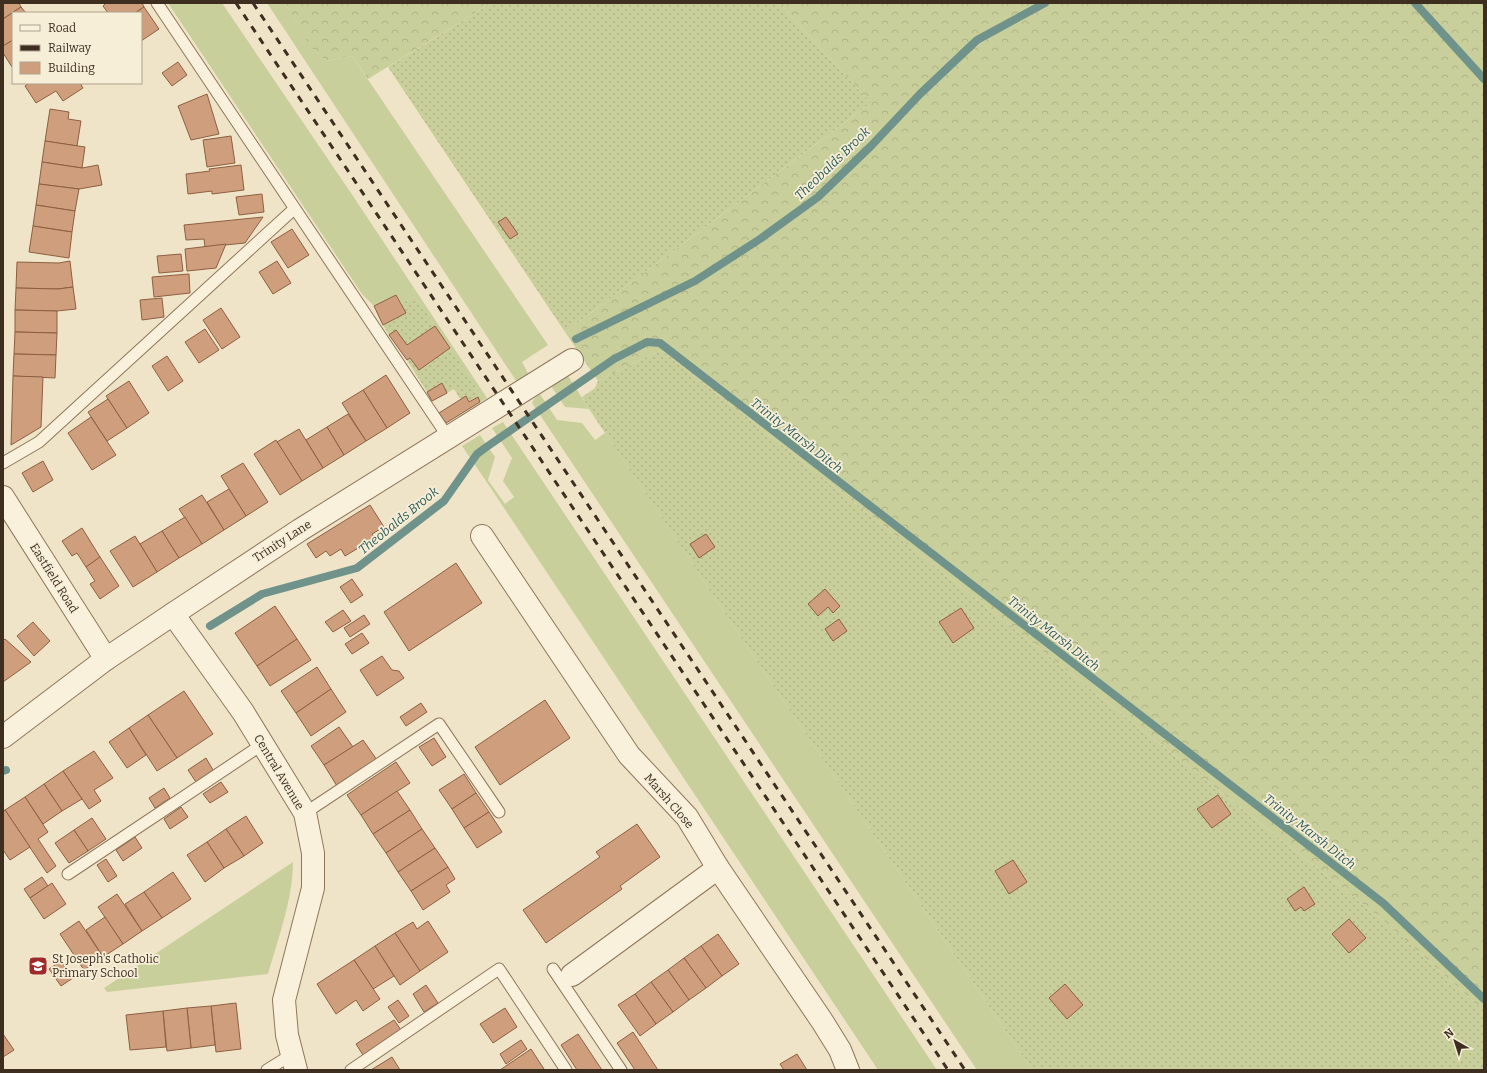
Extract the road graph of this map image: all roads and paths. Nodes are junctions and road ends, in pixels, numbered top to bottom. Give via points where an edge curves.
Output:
1 (157, 3) edge
2 (294, 209) junction
3 (572, 360) dead end
4 (448, 437) junction
5 (3, 463) edge
6 (3, 497) edge
7 (482, 536) dead end
8 (173, 614) junction
9 (106, 659) junction
10 (3, 737) edge
11 (262, 744) junction
12 (499, 812) dead end
13 (304, 813) junction
14 (718, 868) junction
15 (68, 874) dead end
16 (562, 975) joint
17 (294, 1062) edge
18 (266, 1070) edge
19 (351, 1070) edge
20 (566, 1070) edge
21 (621, 1070) edge
22 (848, 1070) edge

1 - 2 lane
2 - 4 lane
2 - 5 lane via 40,442
3 - 4 street, Trinity Lane
4 - 8 street, Trinity Lane
6 - 9 street, Eastfield Road
7 - 14 street, Marsh Close via 629,755 687,817
8 - 9 street, Trinity Lane
8 - 11 street, Central Avenue via 243,712
9 - 10 street, Trinity Lane
11 - 13 street, Central Avenue
11 - 15 lane
12 - 13 lane via 439,724
13 - 17 street, Central Avenue via 314,853 313,888 284,1000 286,1035
14 - 16 street
14 - 22 street, Marsh Close via 822,1021 840,1050
16 - 21 lane
17 - 18 lane
19 - 20 lane via 498,968

